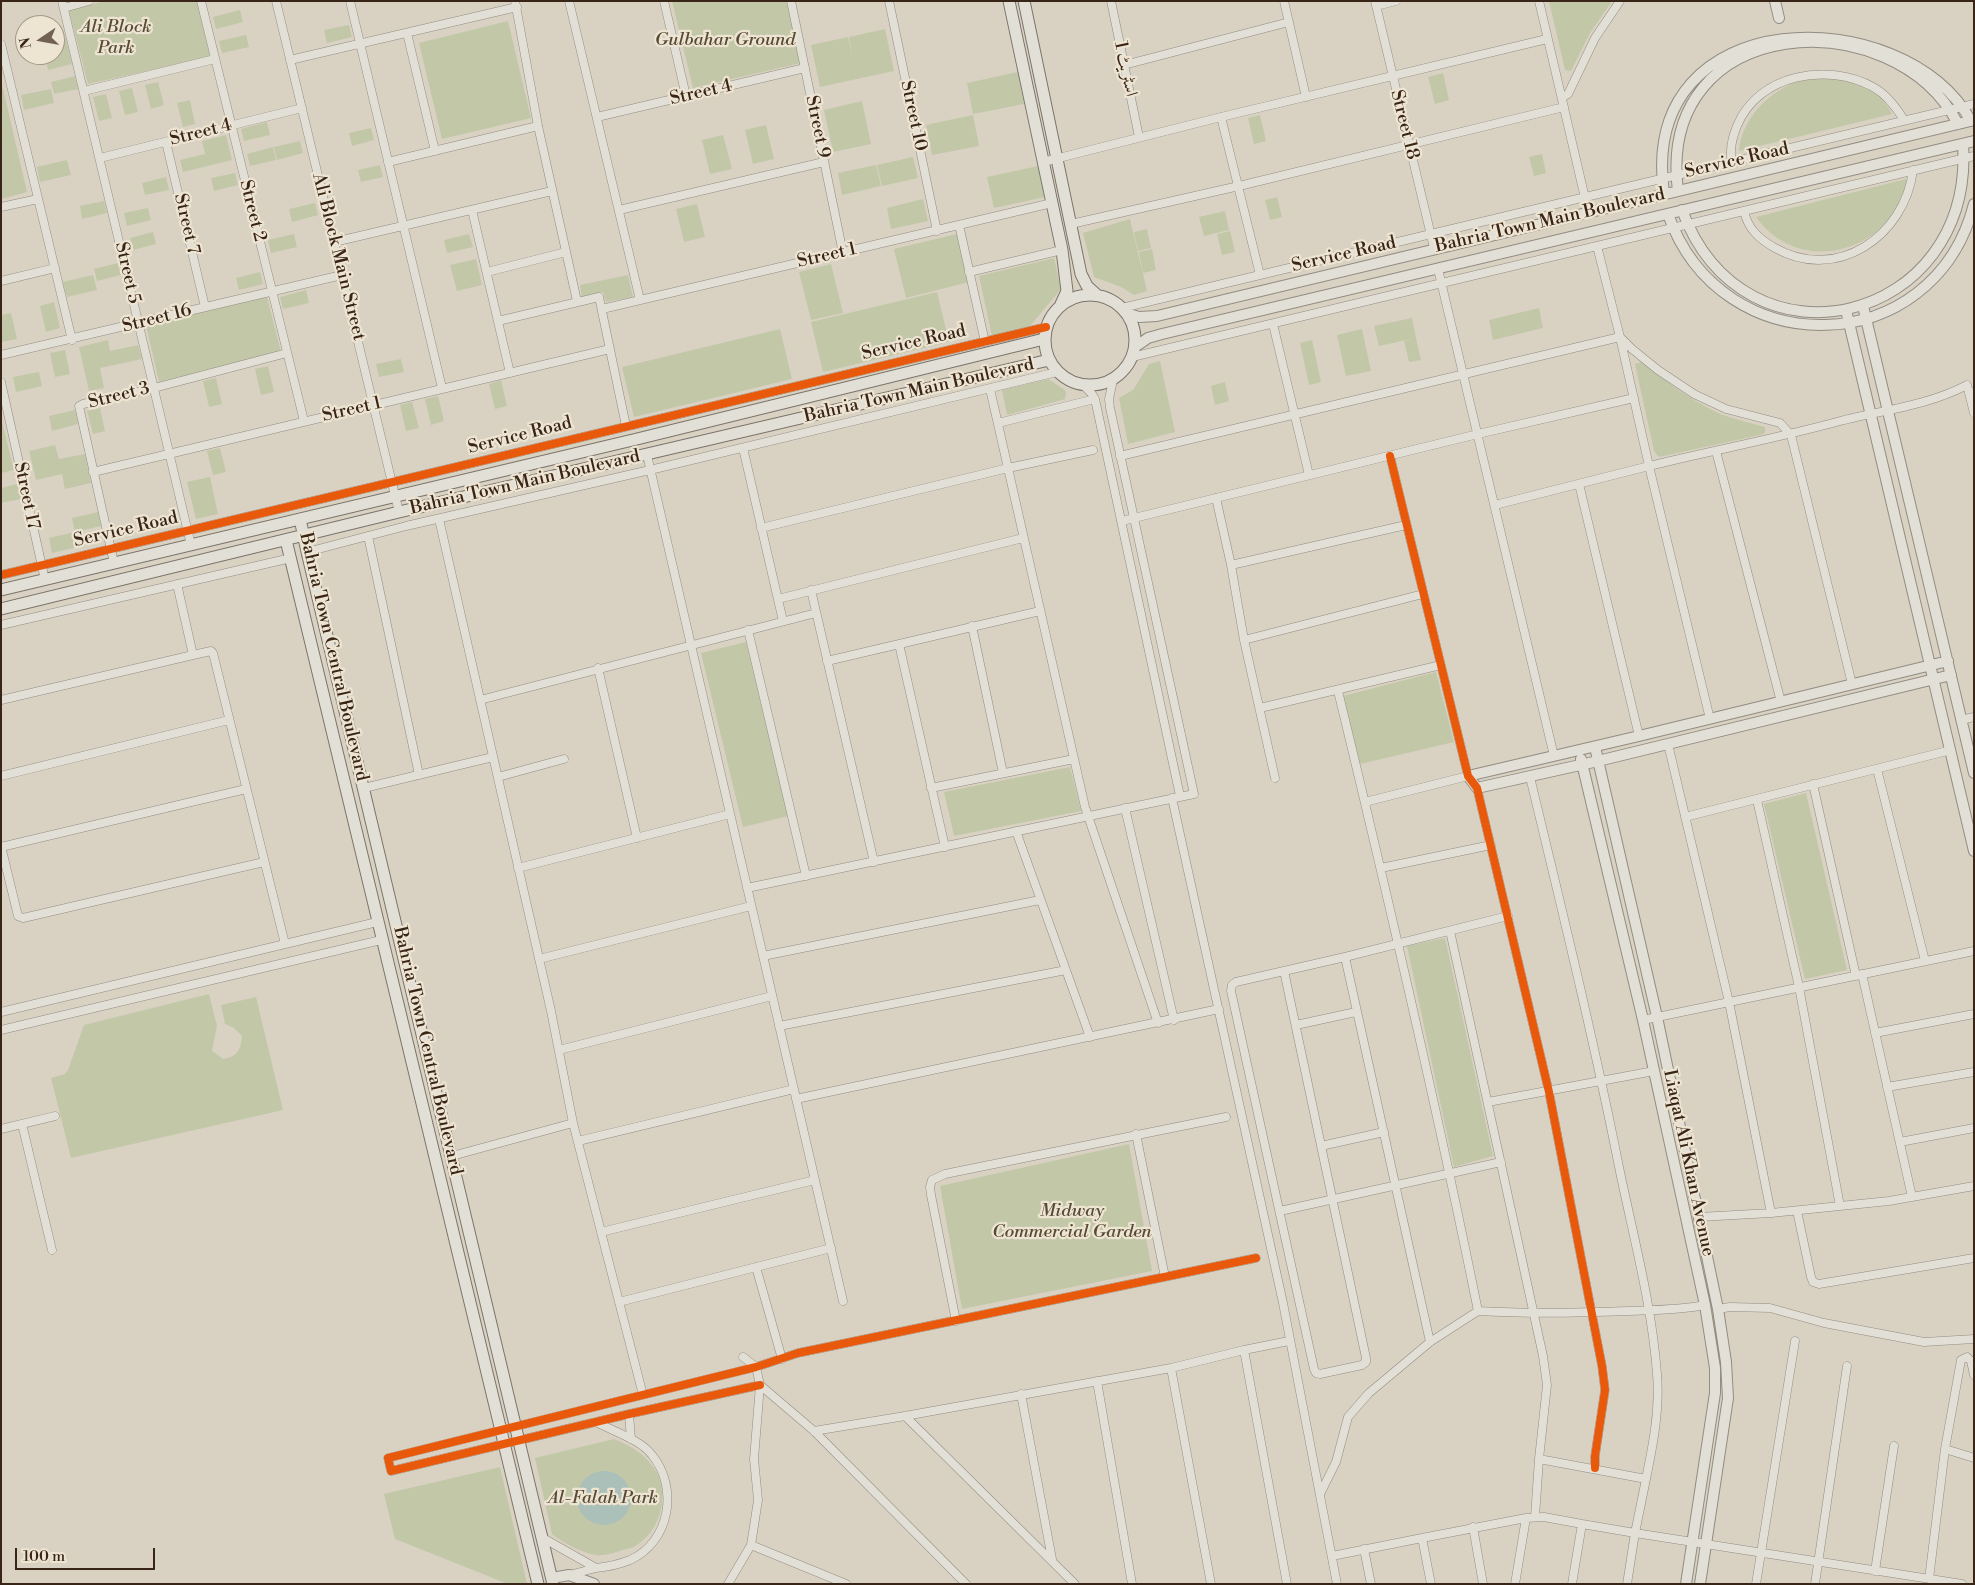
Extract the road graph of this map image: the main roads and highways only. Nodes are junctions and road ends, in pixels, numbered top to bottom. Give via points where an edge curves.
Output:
1 (1009, 1) edge
2 (1024, 1) edge
3 (1097, 295) junction
4 (1061, 304) junction
5 (1044, 339) junction
6 (1049, 360) junction
7 (316, 515) junction
8 (300, 519) junction
9 (304, 535) junction
10 (286, 540) junction
11 (1, 590) edge
12 (1, 609) edge
13 (303, 609) junction
14 (553, 1581) edge
15 (538, 1584) edge

1 - 4 main road via 1062,250 1067,291
2 - 3 main road via 1083,280
3 - 4 main road via 1078,296
3 - 6 main road via 1124,311 1134,329 1133,352 1127,366 1113,380 1084,386 1069,381
4 - 5 main road via 1046,326
5 - 6 main road
5 - 7 main road, Bahria Town Main Boulevard
6 - 9 main road, Bahria Town Main Boulevard
7 - 8 main road, Bahria Town Main Boulevard
7 - 9 main road
8 - 9 main road, Bahria Town Central Boulevard
8 - 11 main road, Bahria Town Main Boulevard
9 - 10 main road, Bahria Town Main Boulevard
9 - 13 main road via 294,554 306,606
9 - 14 main road, Bahria Town Central Boulevard
10 - 12 main road, Bahria Town Main Boulevard
10 - 13 main road, Bahria Town Central Boulevard
13 - 15 main road, Bahria Town Central Boulevard

